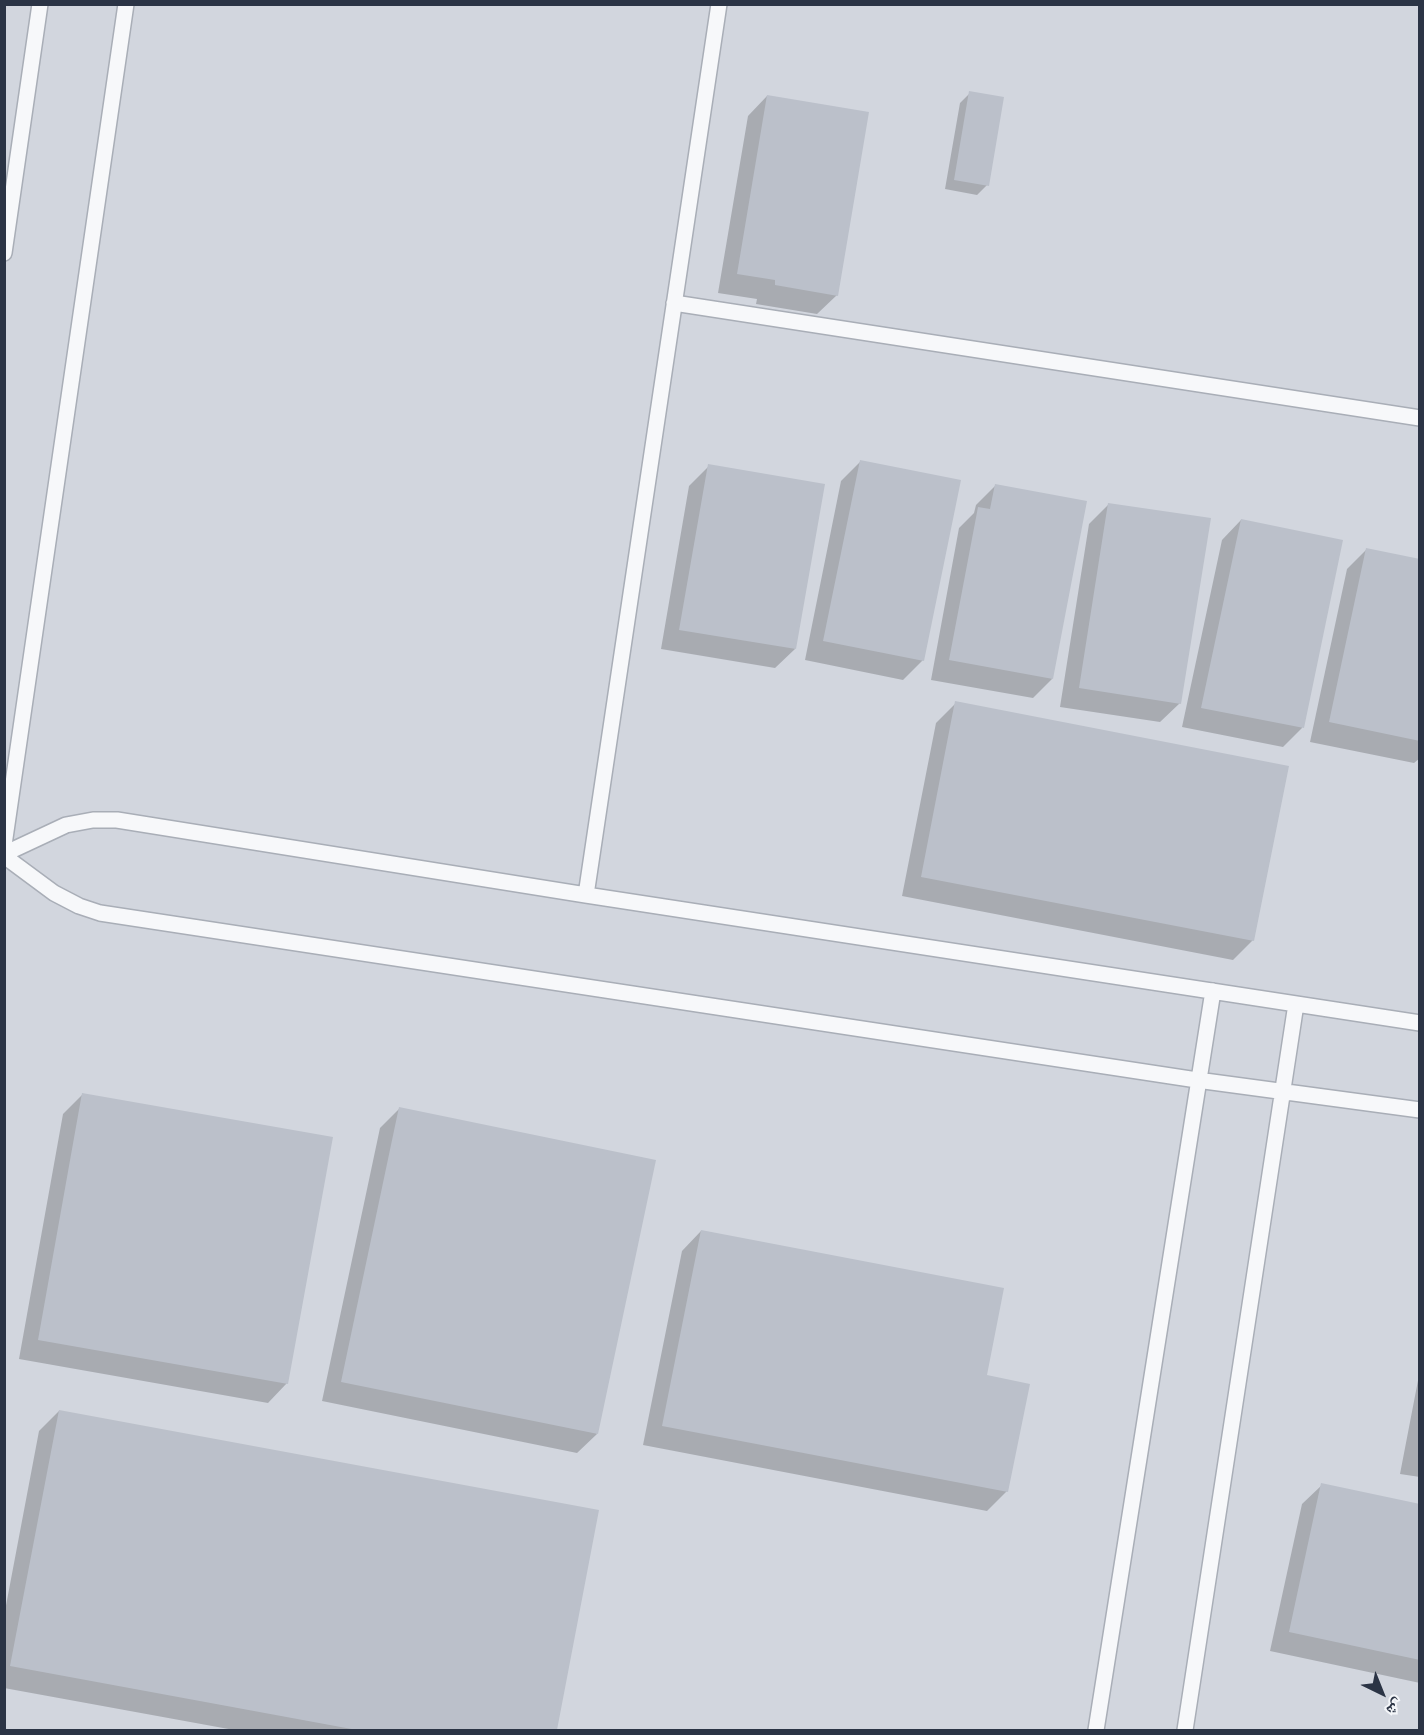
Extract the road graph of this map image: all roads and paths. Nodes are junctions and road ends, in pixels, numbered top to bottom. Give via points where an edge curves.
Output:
1 (40, 4) edge
2 (126, 4) edge
3 (719, 4) edge
4 (4, 253) edge
5 (674, 303) junction
6 (1419, 418) edge
7 (4, 845) edge
8 (4, 855) edge
9 (586, 895) junction
10 (1213, 991) junction
11 (1296, 1004) junction
12 (1419, 1023) edge
13 (1197, 1080) junction
14 (1282, 1091) junction
15 (1419, 1110) edge
16 (1096, 1731) edge
17 (1185, 1731) edge

1 - 4 lane
2 - 7 lane
3 - 5 lane
5 - 6 lane
5 - 9 lane
8 - 9 lane via 66,825 117,820
8 - 13 lane via 54,893 100,913
9 - 10 lane
10 - 11 lane
10 - 13 lane
11 - 12 lane
11 - 14 lane
13 - 14 lane
13 - 16 lane
14 - 15 lane
14 - 17 lane

